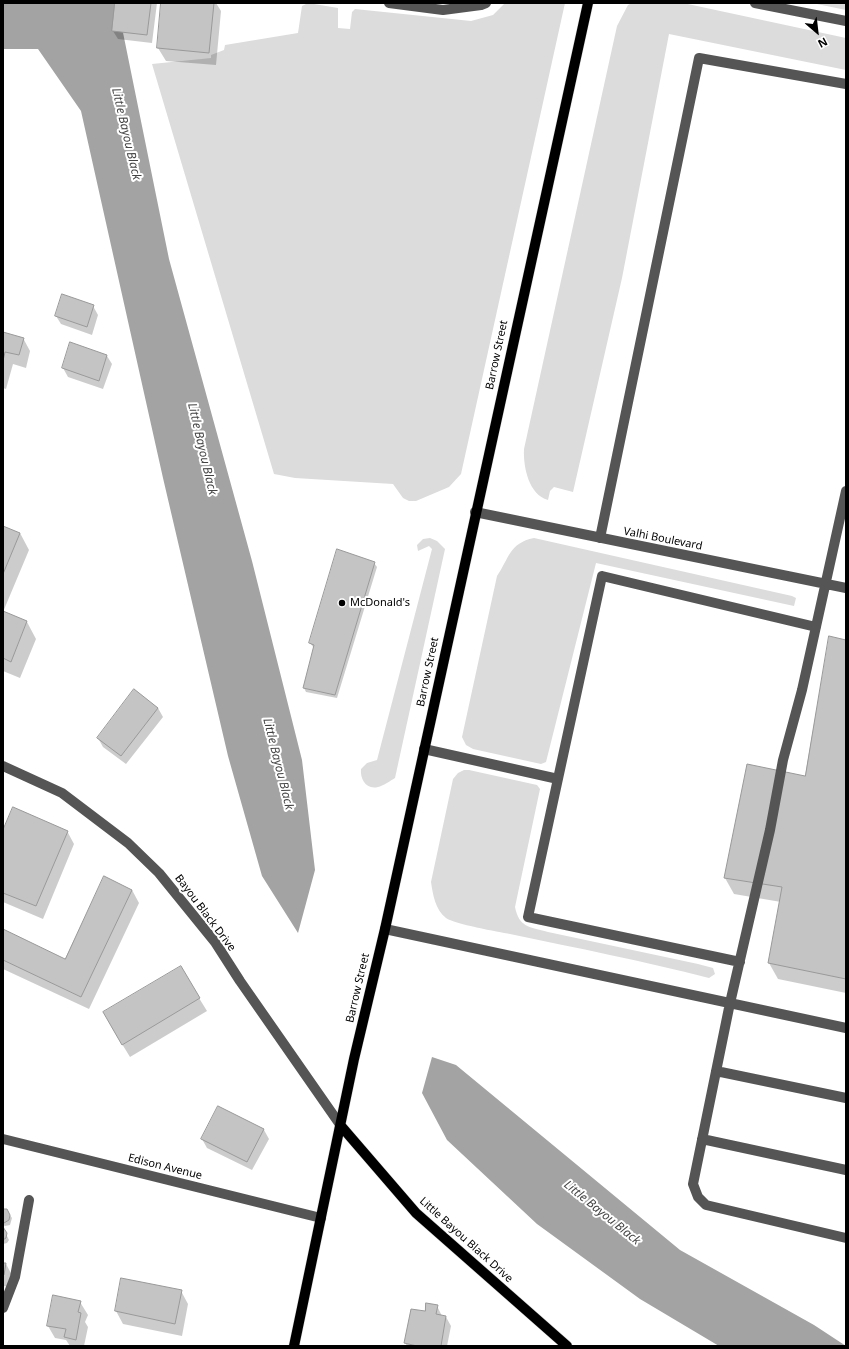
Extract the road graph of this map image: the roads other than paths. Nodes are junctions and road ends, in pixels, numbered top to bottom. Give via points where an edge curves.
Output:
1 (389, 3) edge
2 (486, 3) edge
3 (588, 3) edge
4 (755, 3) edge
5 (846, 21) edge
6 (846, 84) edge
7 (846, 491) edge
8 (475, 512) junction
9 (600, 538) junction
10 (826, 584) junction
11 (846, 588) edge
12 (816, 627) junction
13 (424, 749) junction
14 (3, 766) edge
15 (558, 779) junction
16 (384, 929) junction
17 (740, 962) junction
18 (730, 1003) junction
19 (846, 1028) edge
20 (716, 1071) junction
21 (846, 1098) edge
22 (341, 1126) junction
23 (702, 1138) junction
24 (3, 1139) edge
25 (846, 1170) edge
26 (29, 1200) dead end
27 (321, 1218) junction
28 (846, 1238) edge
29 (3, 1308) edge
30 (294, 1346) edge
31 (567, 1346) edge

1 - 2 street via 443,10
3 - 8 main road, Barrow Street
4 - 5 street
6 - 9 street via 700,58
7 - 10 street
8 - 9 street, Valhi Boulevard
8 - 13 main road, Barrow Street
9 - 10 street, Valhi Boulevard
10 - 11 street, Valhi Boulevard
10 - 12 street
12 - 15 street via 602,576
12 - 17 street via 783,760
13 - 15 street
13 - 16 main road, Barrow Street
14 - 22 street, Bayou Black Drive via 62,793 128,842 160,873 215,942
15 - 17 street via 528,917
16 - 18 street
16 - 22 main road, Barrow Street
17 - 18 street
18 - 19 street
18 - 20 street
20 - 21 street
20 - 23 street
22 - 27 main road, Barrow Street
22 - 31 main road, Little Bayou Black Drive via 416,1213
23 - 25 street
23 - 28 street via 693,1184 698,1197 706,1205
24 - 27 street, Edison Avenue
26 - 29 street via 16,1277
27 - 30 main road, Barrow Street

